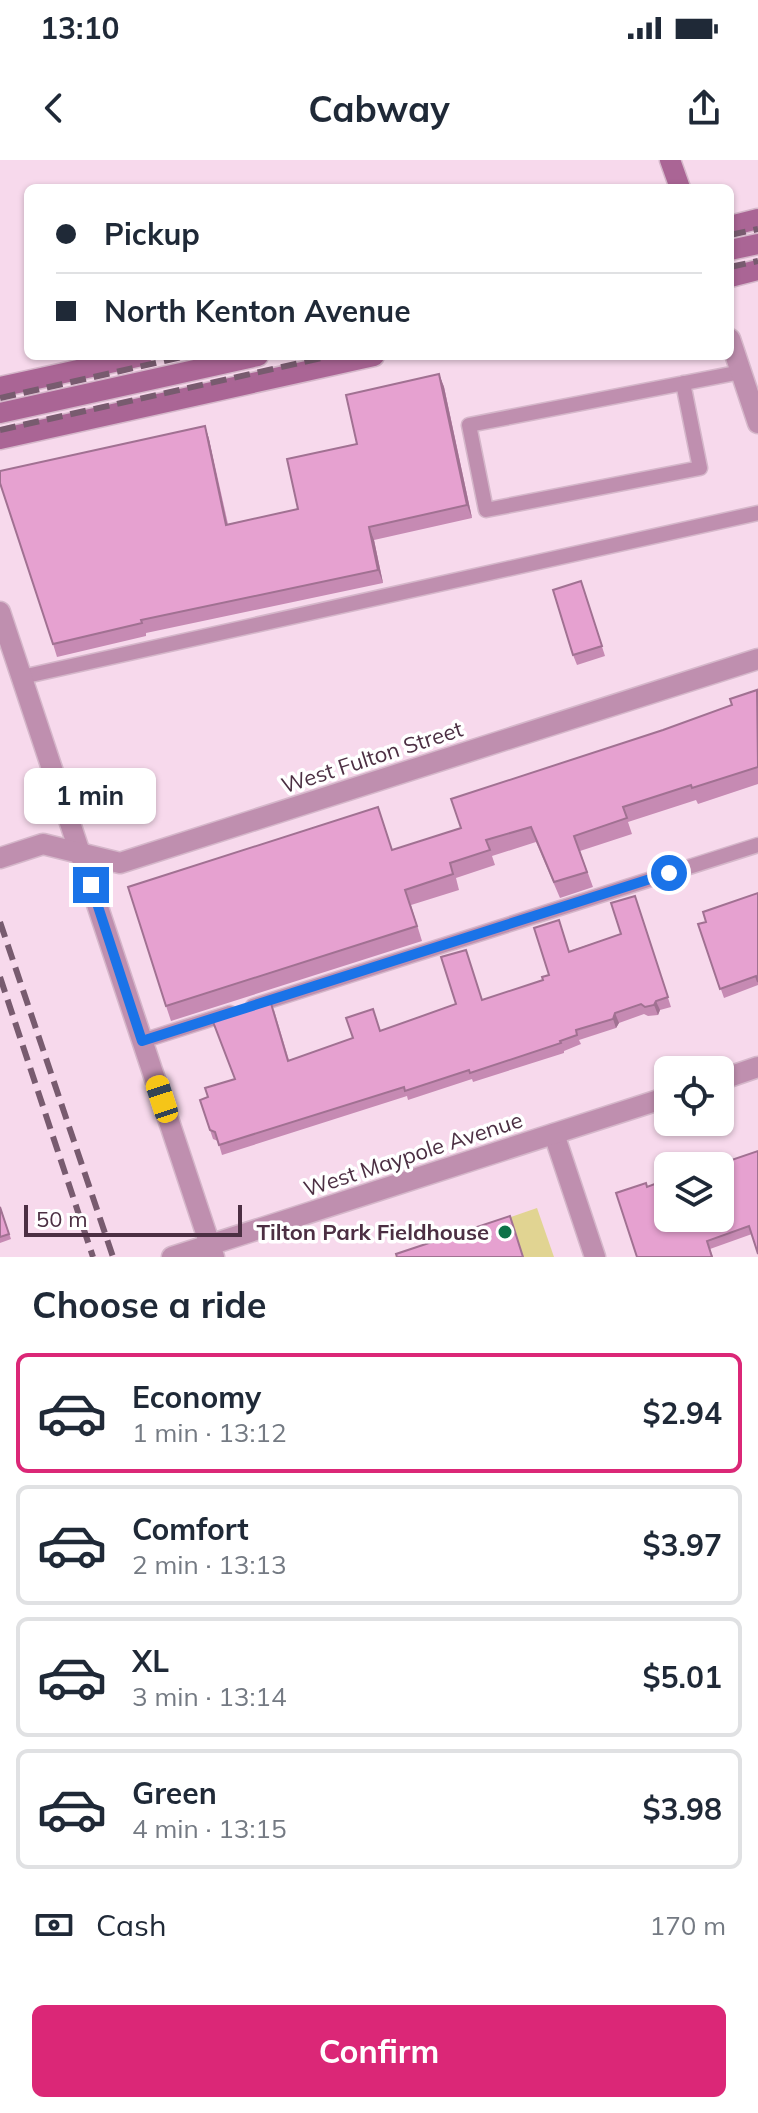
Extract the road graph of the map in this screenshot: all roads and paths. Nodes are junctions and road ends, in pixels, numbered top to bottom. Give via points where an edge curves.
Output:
1 (670, 160) edge
2 (679, 184) edge
3 (758, 219) edge
4 (734, 225) edge
5 (758, 244) edge
6 (734, 249) edge
7 (758, 270) edge
8 (734, 276) edge
9 (734, 351) edge
10 (124, 360) edge
11 (240, 360) edge
12 (356, 360) edge
13 (741, 372) junction
14 (683, 383) junction
15 (0, 387) edge
16 (0, 413) edge
17 (758, 423) edge
18 (0, 439) edge
19 (758, 513) edge
20 (0, 612) edge
21 (758, 659) edge
22 (22, 677) junction
23 (758, 845) edge
24 (80, 855) junction
25 (0, 858) edge
26 (142, 1041) junction
27 (758, 1067) edge
28 (734, 1075) edge
29 (654, 1102) edge
30 (554, 1134) junction
31 (212, 1251) edge
32 (172, 1257) edge
33 (595, 1257) edge

1 - 2 main road
3 - 4 main road
5 - 6 main road
7 - 8 main road
9 - 13 street
10 - 15 main road
11 - 16 main road
12 - 18 main road
13 - 14 lane
13 - 17 street
14 - 14 lane via 469,425 486,510 700,468
19 - 22 lane
20 - 22 street
21 - 24 street, West Fulton Street via 120,863
22 - 24 street
23 - 26 lane
24 - 25 street, West Fulton Street via 43,844
24 - 26 street
26 - 31 street
27 - 28 street
29 - 30 street, West Maypole Avenue
30 - 31 street, West Maypole Avenue
30 - 33 street
31 - 32 street, West Maypole Avenue

